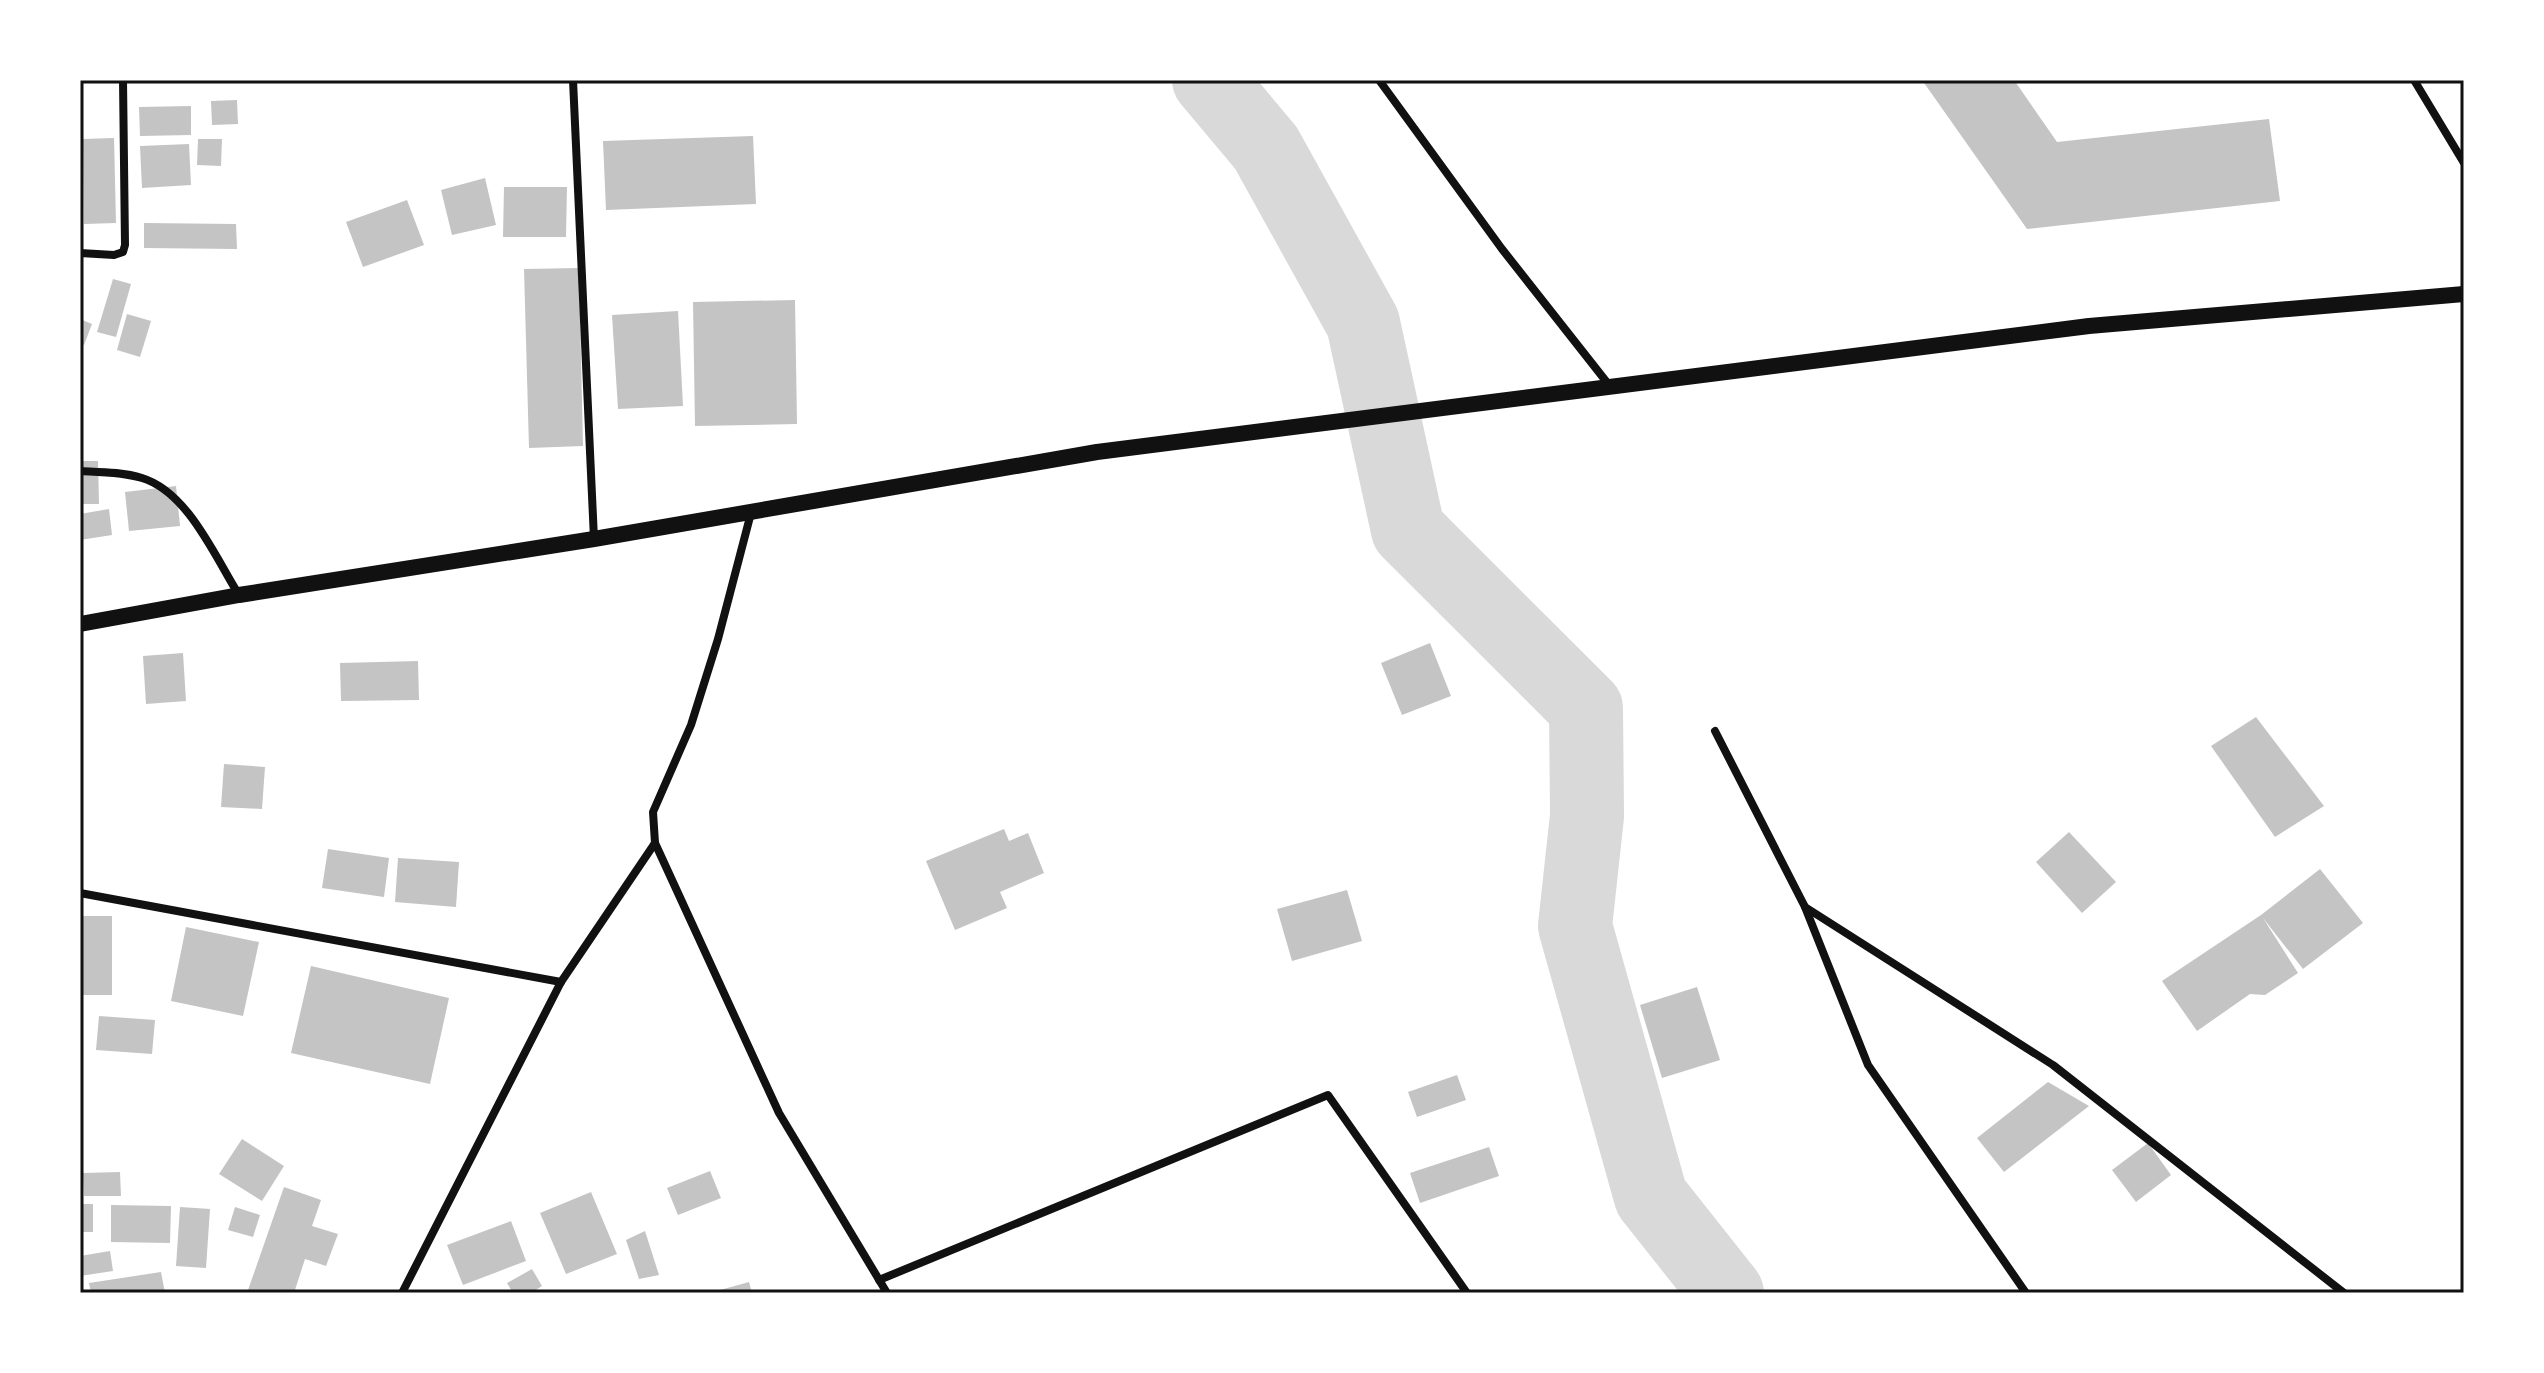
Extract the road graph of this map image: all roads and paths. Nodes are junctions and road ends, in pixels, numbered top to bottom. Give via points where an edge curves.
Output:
1 (123, 80) edge
2 (573, 80) edge
3 (1379, 80) edge
4 (2414, 80) edge
5 (2464, 163) edge
6 (80, 253) edge
7 (2464, 294) edge
8 (1609, 385) junction
9 (80, 471) edge
10 (752, 510) junction
11 (594, 539) junction
12 (239, 595) junction
13 (80, 624) edge
14 (1715, 731) dead end
15 (655, 843) junction
16 (80, 893) edge
17 (1805, 907) junction
18 (561, 982) junction
19 (879, 1280) junction
20 (402, 1293) edge
21 (887, 1293) edge
22 (1467, 1293) edge
23 (2026, 1293) edge
24 (2344, 1293) edge

1 - 6 street via 125,245 114,255
2 - 11 street
3 - 8 street
4 - 5 street
7 - 8 main road via 2089,326
8 - 10 main road via 1097,452
9 - 12 street via 142,478 170,492
10 - 11 main road
10 - 15 street via 691,725 653,812
11 - 12 main road
12 - 13 main road
14 - 17 street
15 - 18 street
15 - 19 street via 779,1113
16 - 18 street
17 - 23 street via 1868,1065
17 - 24 street via 2053,1065
18 - 20 street
19 - 21 street
19 - 22 street via 1328,1095

